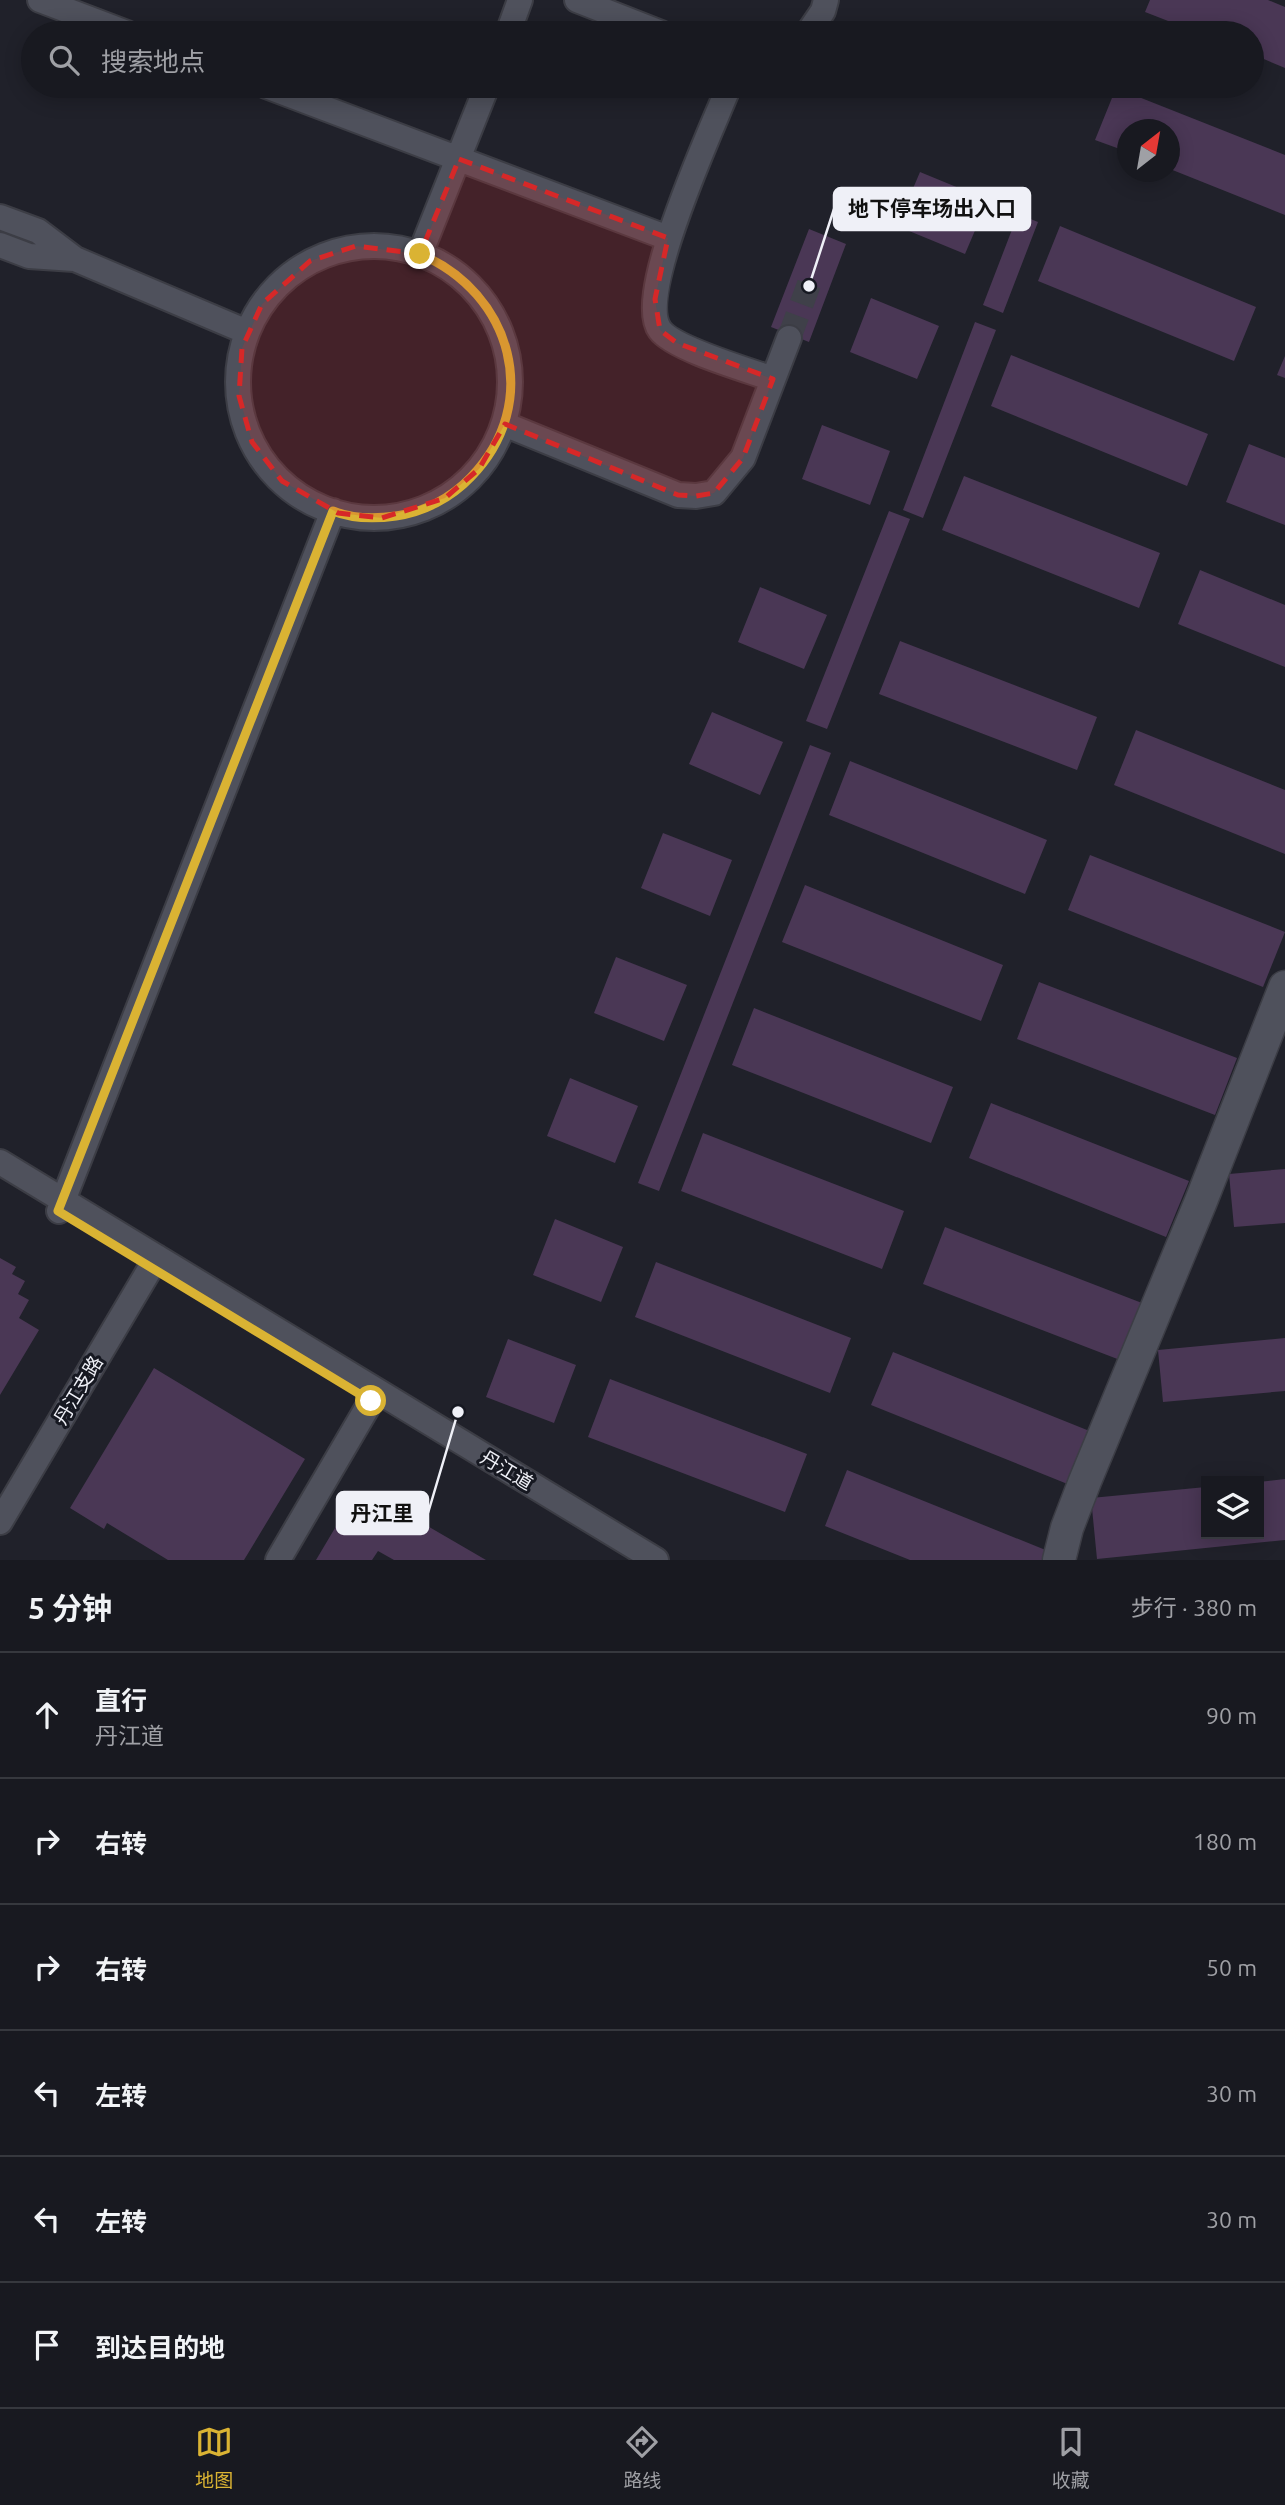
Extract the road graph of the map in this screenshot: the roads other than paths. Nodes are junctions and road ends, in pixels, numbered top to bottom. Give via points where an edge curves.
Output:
1 (40, 0) edge
2 (520, 0) edge
3 (578, 0) edge
4 (826, 0) edge
5 (95, 21) edge
6 (512, 21) edge
7 (631, 21) edge
8 (816, 21) edge
9 (298, 98) edge
10 (482, 98) edge
11 (724, 98) edge
12 (459, 159) junction
13 (0, 218) edge
14 (668, 238) junction
15 (0, 245) edge
16 (420, 254) junction
17 (75, 260) junction
18 (247, 332) junction
19 (789, 338) tunnel mouth
20 (773, 379) junction
21 (504, 424) junction
22 (333, 511) junction
23 (1285, 987) edge
24 (0, 1162) edge
25 (0, 1175) edge
26 (61, 1205) junction
27 (154, 1262) junction
28 (374, 1396) junction
29 (0, 1522) edge
30 (278, 1560) edge
31 (635, 1560) edge
32 (656, 1560) edge
33 (1059, 1560) edge

1 - 5 street
2 - 6 street
3 - 7 street
4 - 8 street
9 - 12 street
10 - 12 street
11 - 14 street
12 - 14 street
12 - 16 street
13 - 17 street via 38,231
14 - 20 street via 654,299 660,330 677,343
15 - 17 street via 29,256
16 - 18 street via 389,246 356,246 310,261 272,291
16 - 21 street via 471,286 497,322 510,365
17 - 18 street
18 - 22 street via 239,364 239,396 252,442 282,481
19 - 20 street
20 - 21 street via 743,458 714,493 678,495
21 - 22 street via 479,469 446,498 426,508 382,518
22 - 26 street
23 - 33 street via 1085,1481
24 - 26 street, 丹江道
25 - 26 street, 丹江道
26 - 27 street, 丹江道
27 - 28 street, 丹江道
27 - 29 street, 丹江支路
28 - 30 street
28 - 31 street, 丹江道
28 - 32 street, 丹江道

